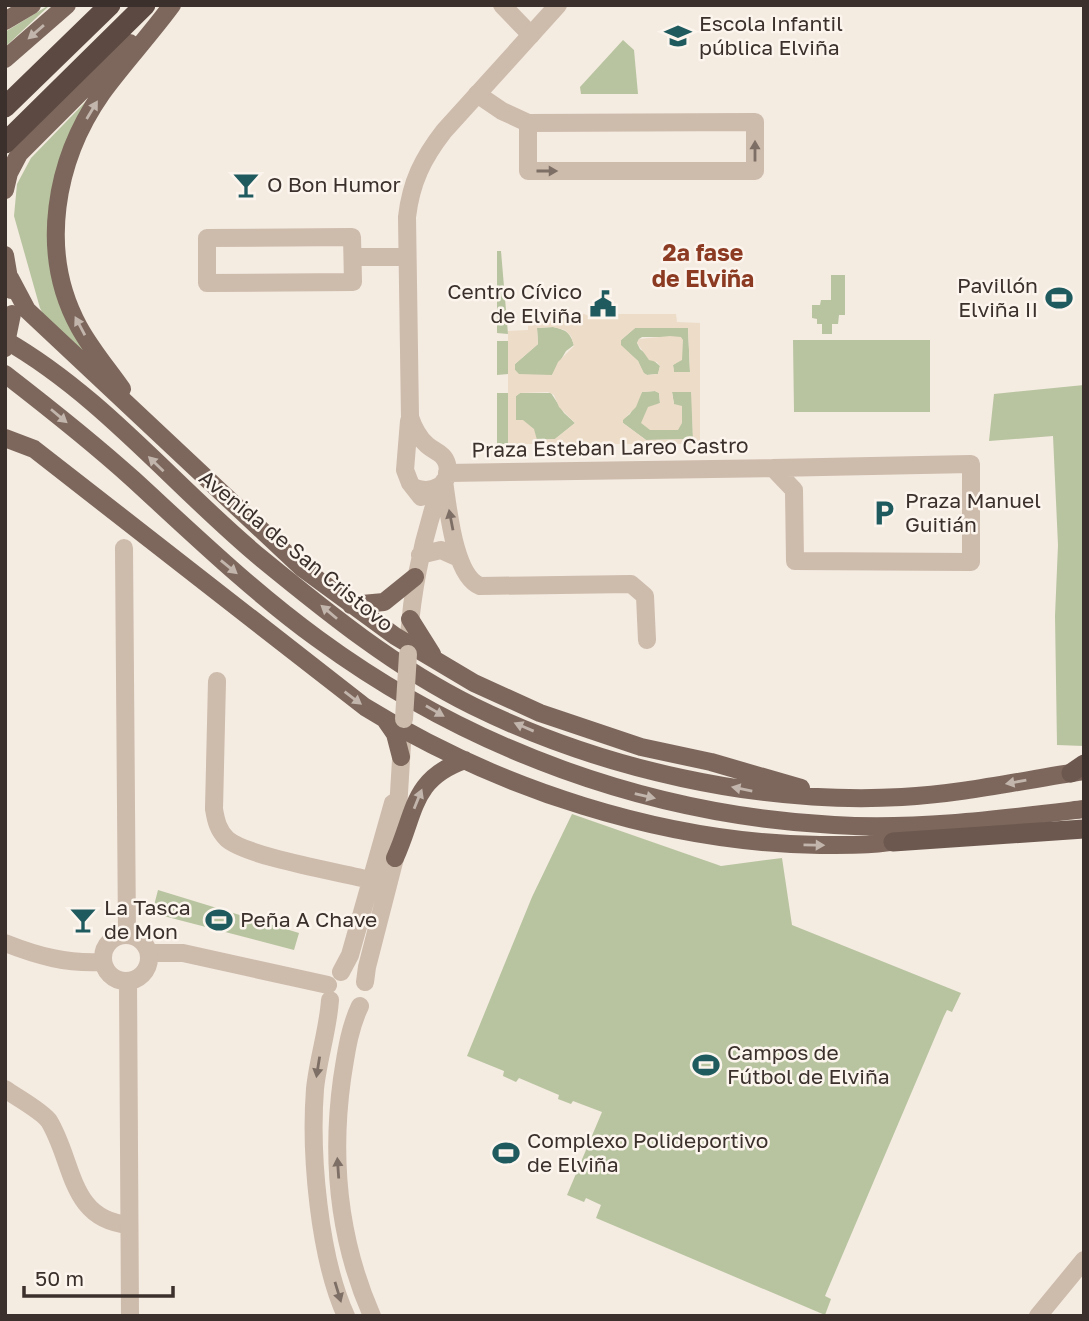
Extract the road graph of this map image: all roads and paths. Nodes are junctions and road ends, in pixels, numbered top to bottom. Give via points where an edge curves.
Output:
1 (32, 5) edge
2 (66, 5) edge
3 (110, 5) edge
4 (145, 5) edge
5 (170, 5) edge
6 (502, 5) edge
7 (558, 5) edge
8 (5, 21) edge
9 (531, 35) junction
10 (5, 59) edge
11 (477, 94) junction
12 (5, 107) edge
13 (528, 123) junction
14 (5, 143) edge
15 (5, 190) edge
16 (5, 255) edge
17 (353, 257) junction
18 (407, 257) junction
19 (10, 278) junction
20 (5, 341) edge
21 (5, 348) edge
22 (5, 374) edge
23 (410, 417) junction
24 (146, 423) junction
25 (5, 438) edge
26 (432, 449) junction
27 (406, 463) junction
28 (812, 466) junction
29 (773, 468) junction
30 (444, 480) junction
31 (415, 488) junction
32 (794, 490) junction
33 (427, 524) junction
34 (124, 548) dead end
35 (420, 555) junction
36 (459, 558) junction
37 (415, 577) junction
38 (351, 605) junction
39 (410, 620) junction
40 (646, 640) dead end
41 (408, 649) junction
42 (442, 664) junction
43 (217, 681) dead end
44 (384, 719) junction
45 (403, 724) junction
46 (401, 757) junction
47 (465, 760) junction
48 (1080, 769) edge
49 (400, 776) junction
50 (834, 798) junction
51 (1084, 809) edge
52 (954, 823) junction
53 (1084, 829) edge
54 (1021, 835) junction
55 (893, 842) junction
56 (395, 858) junction
57 (370, 880) junction
58 (127, 935) junction
59 (5, 943) edge
60 (149, 953) junction
61 (103, 962) junction
62 (341, 972) junction
63 (128, 982) junction
64 (365, 982) junction
65 (329, 992) junction
66 (360, 1006) junction
67 (5, 1089) edge
68 (129, 1225) junction
69 (1084, 1260) edge
70 (130, 1316) edge
71 (346, 1316) edge
72 (372, 1316) edge
73 (1038, 1316) edge

1 - 8 main road
2 -> 10 main road
3 - 12 highway
4 - 14 highway
5 - 15 main road via 19,154
24 -> 5 main road via 79,326 58,264 56,211 64,168 79,131 101,94
6 - 9 street
7 - 9 street
9 - 11 street
11 - 13 street
11 - 18 street via 429,151 418,172 410,193
13 -> 13 street via 528,172 755,171 755,122
16 - 19 main road
17 - 17 street via 352,237 207,238 207,283 353,282
17 - 18 street
18 - 23 street
19 - 21 main road, bridge via 12,314
19 - 24 main road via 27,310
50 -> 20 main road, Avenida de San Cristovo via 762,793 600,757 473,706 340,621 206,511 98,408
22 -> 52 main road via 318,639 372,675 510,750 639,795 745,818 835,825
23 - 26 street via 414,431
23 - 27 street
24 - 38 main road via 302,568
25 -> 44 main road via 34,449
26 - 27 street via 419,449
26 - 30 street via 446,461
27 - 31 street via 406,477
28 - 29 street
28 - 32 street
28 - 32 street via 971,464 971,562 795,561
29 - 30 street, Praza Esteban Lareo Castro
29 - 32 street
30 - 31 street via 429,491
30 - 33 street
36 -> 30 street
31 - 33 street
33 - 35 street
34 - 58 street
35 - 36 street via 441,550
35 - 37 street
36 - 40 street via 468,578 480,586 631,584 645,596
37 - 38 main road via 384,601
37 - 39 street
38 - 41 main road
39 - 41 street
39 - 42 main road
41 - 42 main road
41 - 45 street, bridge
42 - 50 main road via 540,713 641,747
43 - 57 street via 214,809 217,825 226,837 270,856
44 - 45 main road
44 - 46 main road via 395,734
45 - 46 street
45 - 47 main road
46 - 49 street
47 -> 55 main road via 515,782 669,828 787,844
56 -> 47 main road via 425,784
48 -> 50 main road, Avenida de San Cristovo via 976,789
49 - 56 street
49 - 57 street
51 - 52 main road
52 - 54 highway via 977,832
52 - 55 main road via 931,834
53 - 54 highway
54 - 55 highway
56 - 64 street
57 - 62 street
58 - 60 street via 141,940
58 - 61 street via 108,942
59 - 61 street via 67,962
60 - 63 street via 145,972
60 - 65 street via 183,953
61 - 63 street via 114,979
62 - 64 street via 352,971
62 - 65 street via 331,979
63 - 68 street
64 - 66 street via 367,995
65 - 66 street via 343,1010
65 -> 71 street via 316,1089 314,1149 324,1235
72 -> 66 street via 346,1236 337,1159 345,1056
67 - 68 street via 48,1119 83,1202 110,1224
68 - 70 street
69 - 73 street

